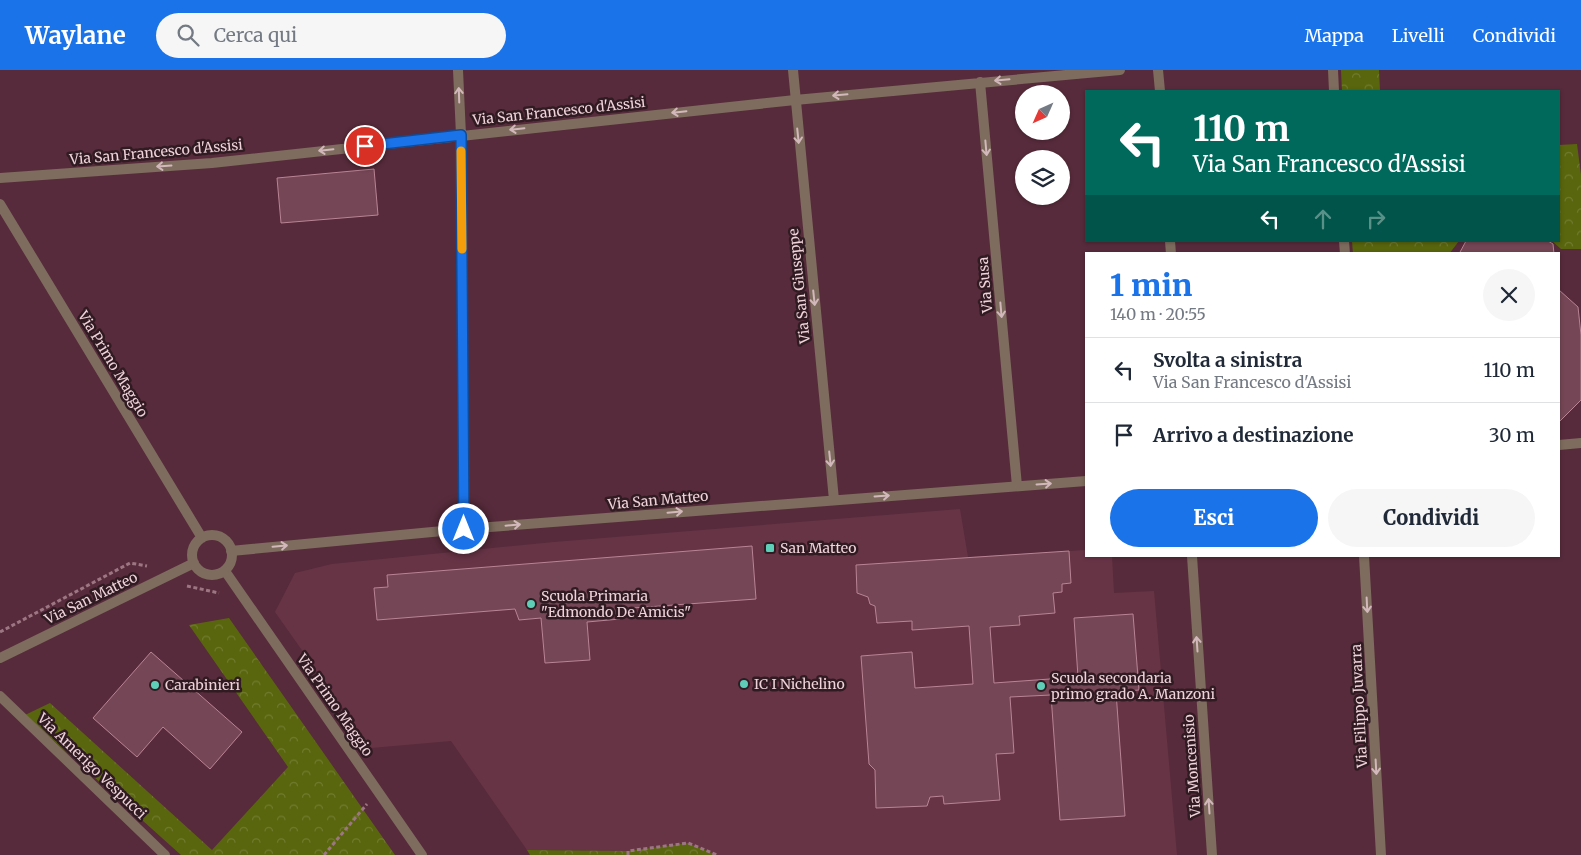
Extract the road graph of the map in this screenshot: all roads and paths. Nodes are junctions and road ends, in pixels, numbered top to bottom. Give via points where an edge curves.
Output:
1 (458, 70) edge
2 (792, 70) edge
3 (1120, 70) edge
4 (1158, 70) edge
5 (1332, 70) edge
6 (980, 82) junction
7 (1160, 90) edge
8 (1334, 90) edge
9 (795, 100) junction
10 (461, 135) junction
11 (0, 178) edge
12 (0, 204) edge
13 (1581, 443) edge
14 (1560, 445) edge
15 (1085, 481) edge
16 (1016, 486) junction
17 (834, 500) junction
18 (464, 529) junction
19 (202, 538) junction
20 (232, 551) junction
21 (1192, 557) edge
22 (1364, 557) edge
23 (194, 563) junction
24 (178, 571) junction
25 (224, 571) junction
26 (0, 632) edge
27 (0, 658) edge
28 (0, 696) edge
29 (377, 791) junction
30 (165, 855) edge
31 (324, 855) edge
32 (422, 855) edge
33 (628, 855) edge
34 (717, 855) edge
35 (1212, 855) edge
36 (1382, 855) edge

10 -> 1 street
2 - 9 street, Via San Giuseppe
3 -> 6 street, Via San Francesco d'Assisi
4 - 7 street
5 - 8 street
6 -> 9 street, Via San Francesco d'Assisi
6 -> 16 street, Via Susa
9 -> 10 street, Via San Francesco d'Assisi
9 -> 17 street, Via San Giuseppe
10 -> 11 street, Via San Francesco d'Assisi via 212,163
10 - 18 street
12 - 19 street, Via Primo Maggio
13 - 14 street
16 -> 15 street, Via San Matteo
17 -> 16 street, Via San Matteo
18 -> 17 street, Via San Matteo
20 -> 18 street, Via San Matteo
19 - 20 street via 219,536
19 - 23 street via 194,549
20 - 25 street via 230,565
35 -> 21 street, Via Moncenisio
22 -> 36 street, Via Filippo Juvarra
23 - 24 street, Via San Matteo
23 - 25 street via 211,575
24 - 26 path via 130,564
24 - 27 street, Via San Matteo
25 - 29 street, Via Primo Maggio
28 - 30 street, Via Amerigo Vespucci
29 - 31 path
29 - 32 street, Via Primo Maggio
33 - 34 path via 628,851 688,843

